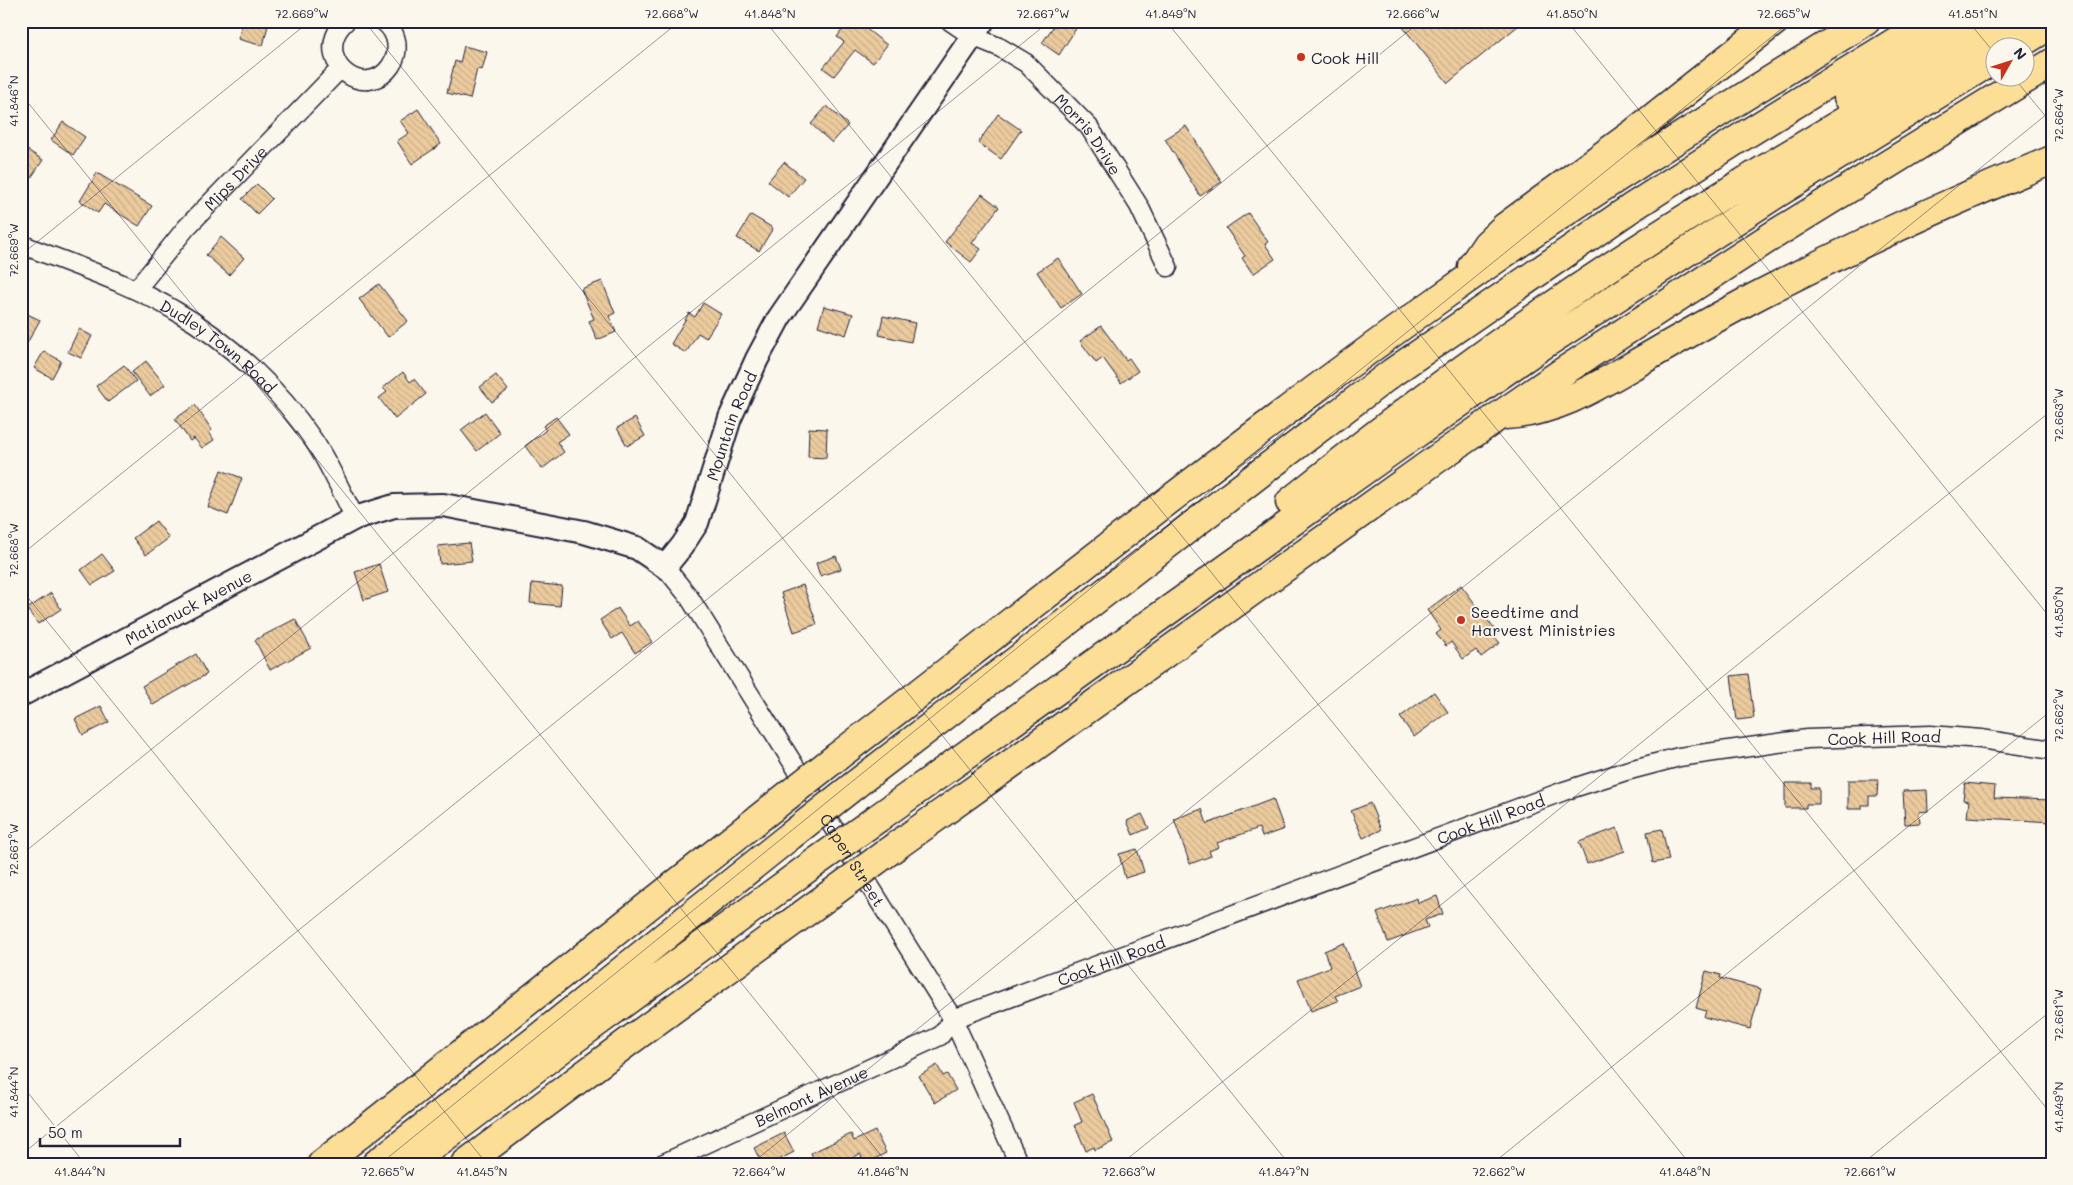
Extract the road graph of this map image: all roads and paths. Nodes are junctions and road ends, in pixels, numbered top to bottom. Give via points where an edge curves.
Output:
1 (346, 21) edge
2 (383, 21) edge
3 (950, 21) edge
4 (1775, 21) edge
5 (1866, 21) edge
6 (1929, 21) edge
7 (1970, 21) edge
8 (2012, 21) edge
9 (2052, 24) edge
10 (978, 29) edge
11 (2029, 38) edge
12 (2052, 63) edge
13 (1986, 64) edge
14 (340, 69) junction
15 (2052, 160) edge
16 (21, 244) edge
17 (1168, 267) dead end
18 (1463, 282) junction
19 (136, 290) junction
20 (1499, 416) junction
21 (355, 518) junction
22 (665, 567) junction
23 (1127, 575) junction
24 (1112, 651) junction
25 (21, 695) edge
26 (2052, 750) edge
27 (953, 1018) junction
28 (322, 1164) edge
29 (376, 1164) edge
30 (409, 1164) edge
31 (465, 1164) edge
32 (662, 1164) edge
33 (1019, 1164) edge

1 - 14 street via 334,39 334,54
2 - 14 street via 396,40 397,51 388,70 364,80 349,76
3 - 10 street, Morris Drive
4 - 18 highway via 1636,132 1505,227 1479,254
5 - 18 highway via 1639,164
6 - 23 highway via 1696,166 1494,300 1336,414
7 - 23 highway via 1508,308 1209,522
8 - 24 highway via 1703,207 1552,306 1342,460
9 - 11 highway
10 - 17 street, Morris Drive via 1026,64 1089,127 1138,206
10 - 22 street, Mountain Road via 779,318 730,418 696,523
12 - 20 highway via 1775,234
13 - 24 highway via 1776,194 1545,344
14 - 19 street, Mips Drive via 186,228
15 - 20 highway via 1931,210 1826,261 1685,335 1572,400 1535,411
16 - 19 street, Dudley Town Road
18 - 28 highway, bridge via 1269,424 838,756
19 - 21 street, Dudley Town Road via 208,332 252,368 314,442
20 - 31 highway, bridge via 896,846
21 - 22 street via 394,506 443,505 584,532 637,548
21 - 25 street, Matianuck Avenue
22 - 27 street, Capen Street via 689,597
23 - 29 highway, bridge via 856,784
24 - 30 highway, bridge via 592,1025
26 - 27 street, Cook Hill Road via 1930,735 1807,738 1679,757 1564,791
27 - 32 street, Belmont Avenue via 940,1036
27 - 33 street, Capen Street

